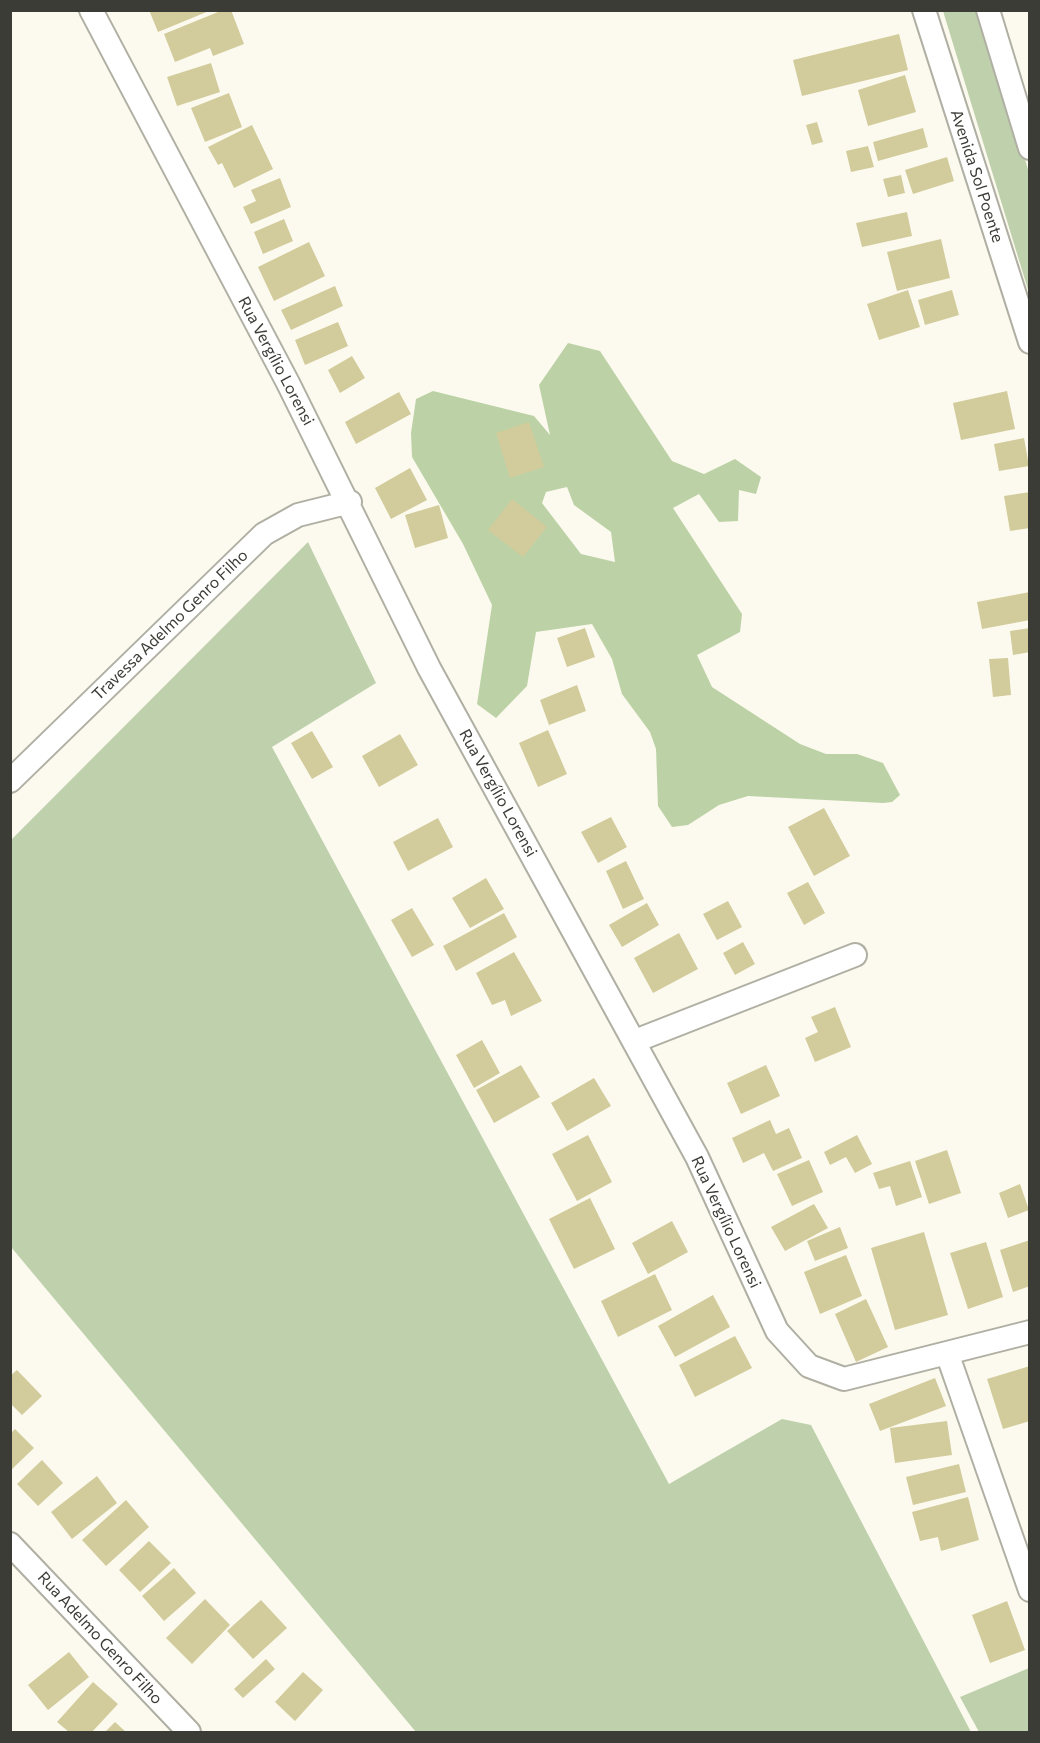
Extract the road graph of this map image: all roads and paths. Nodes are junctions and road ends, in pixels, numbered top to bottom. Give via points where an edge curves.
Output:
1 (91, 10) edge
2 (924, 10) edge
3 (988, 10) edge
4 (1029, 148) edge
5 (1029, 342) edge
6 (350, 502) junction
7 (10, 781) edge
8 (855, 956) dead end
9 (634, 1041) junction
10 (1029, 1332) edge
11 (947, 1353) junction
12 (10, 1544) edge
13 (1029, 1590) edge
14 (189, 1732) edge

1 - 6 street, Rua Vergílio Lorensi
2 - 5 street, Avenida Sol Poente
3 - 4 street
6 - 7 street, Travessa Adelmo Genro Filho via 298,515 264,534
6 - 9 street, Rua Vergílio Lorensi via 429,668
8 - 9 street
9 - 11 street, Rua Vergílio Lorensi via 697,1157 777,1331 809,1366 844,1379
10 - 11 street, Rua Vergílio Lorensi
11 - 13 street
12 - 14 street, Rua Adelmo Genro Filho

